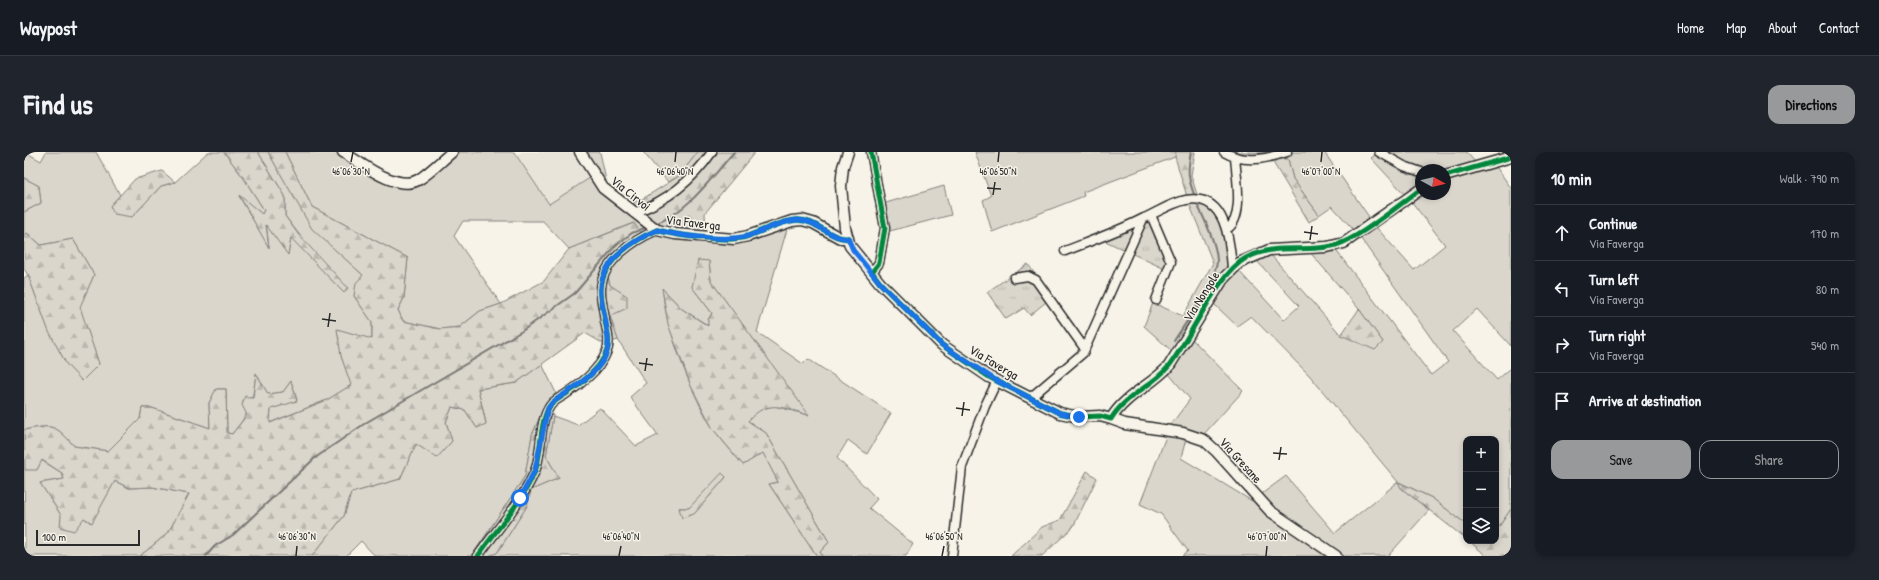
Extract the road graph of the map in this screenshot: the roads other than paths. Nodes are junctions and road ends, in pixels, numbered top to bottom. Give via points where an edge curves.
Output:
1 (343, 152) edge
2 (452, 152) edge
3 (580, 152) edge
4 (712, 152) edge
5 (848, 152) edge
6 (871, 152) edge
7 (1224, 152) edge
8 (1287, 152) edge
9 (1378, 152) edge
10 (1511, 157) edge
11 (1236, 158) junction
12 (1415, 170) edge
13 (1451, 174) edge
14 (1415, 192) edge
15 (634, 213) junction
16 (1151, 214) junction
17 (1143, 219) junction
18 (657, 230) junction
19 (1227, 230) junction
20 (848, 238) junction
21 (1065, 252) dead end
22 (1232, 268) junction
23 (872, 272) junction
24 (1014, 278) dead end
25 (1156, 300) dead end
26 (1085, 349) junction
27 (997, 381) junction
28 (1030, 398) junction
29 (1111, 418) junction
30 (478, 556) edge
31 (952, 556) edge
32 (1336, 556) edge

1 - 2 street via 383,176 402,183 418,180
3 - 15 street, Via Cirvoi via 603,188
4 - 15 street via 704,164 672,195
5 - 20 street via 840,186
6 - 23 street via 885,228 879,263
7 - 11 street
8 - 11 street via 1262,159
9 - 12 street
10 - 13 street
11 - 19 street via 1238,207 1234,221
14 - 22 street, Via Nongole via 1344,243 1327,247 1269,250
15 - 18 street, Via Cirvoi
16 - 17 street, Via Nongole
16 - 19 street, Via Nongole via 1179,202 1201,200 1219,213
16 - 25 street via 1171,262
17 - 21 street, Via Nongole
17 - 26 street
18 - 20 street, Via Faverga via 734,239 802,220 840,238
18 - 30 street, Via Faverga via 632,244 606,269 601,287 608,339 607,353 584,380 548,408 538,459 531,479
19 - 22 street, Via Nongole
20 - 23 street, Via Faverga via 853,250
22 - 29 street, Via Nongole via 1169,366 1124,402
23 - 27 street, Via Faverga via 897,302 942,345
24 - 26 street via 1028,276 1036,280
26 - 28 street via 1078,358
27 - 28 street, Via Faverga
27 - 31 street via 962,467
28 - 29 street, Via Faverga via 1070,416
29 - 32 street, Via Gresane via 1125,424 1182,433 1204,440 1270,511

